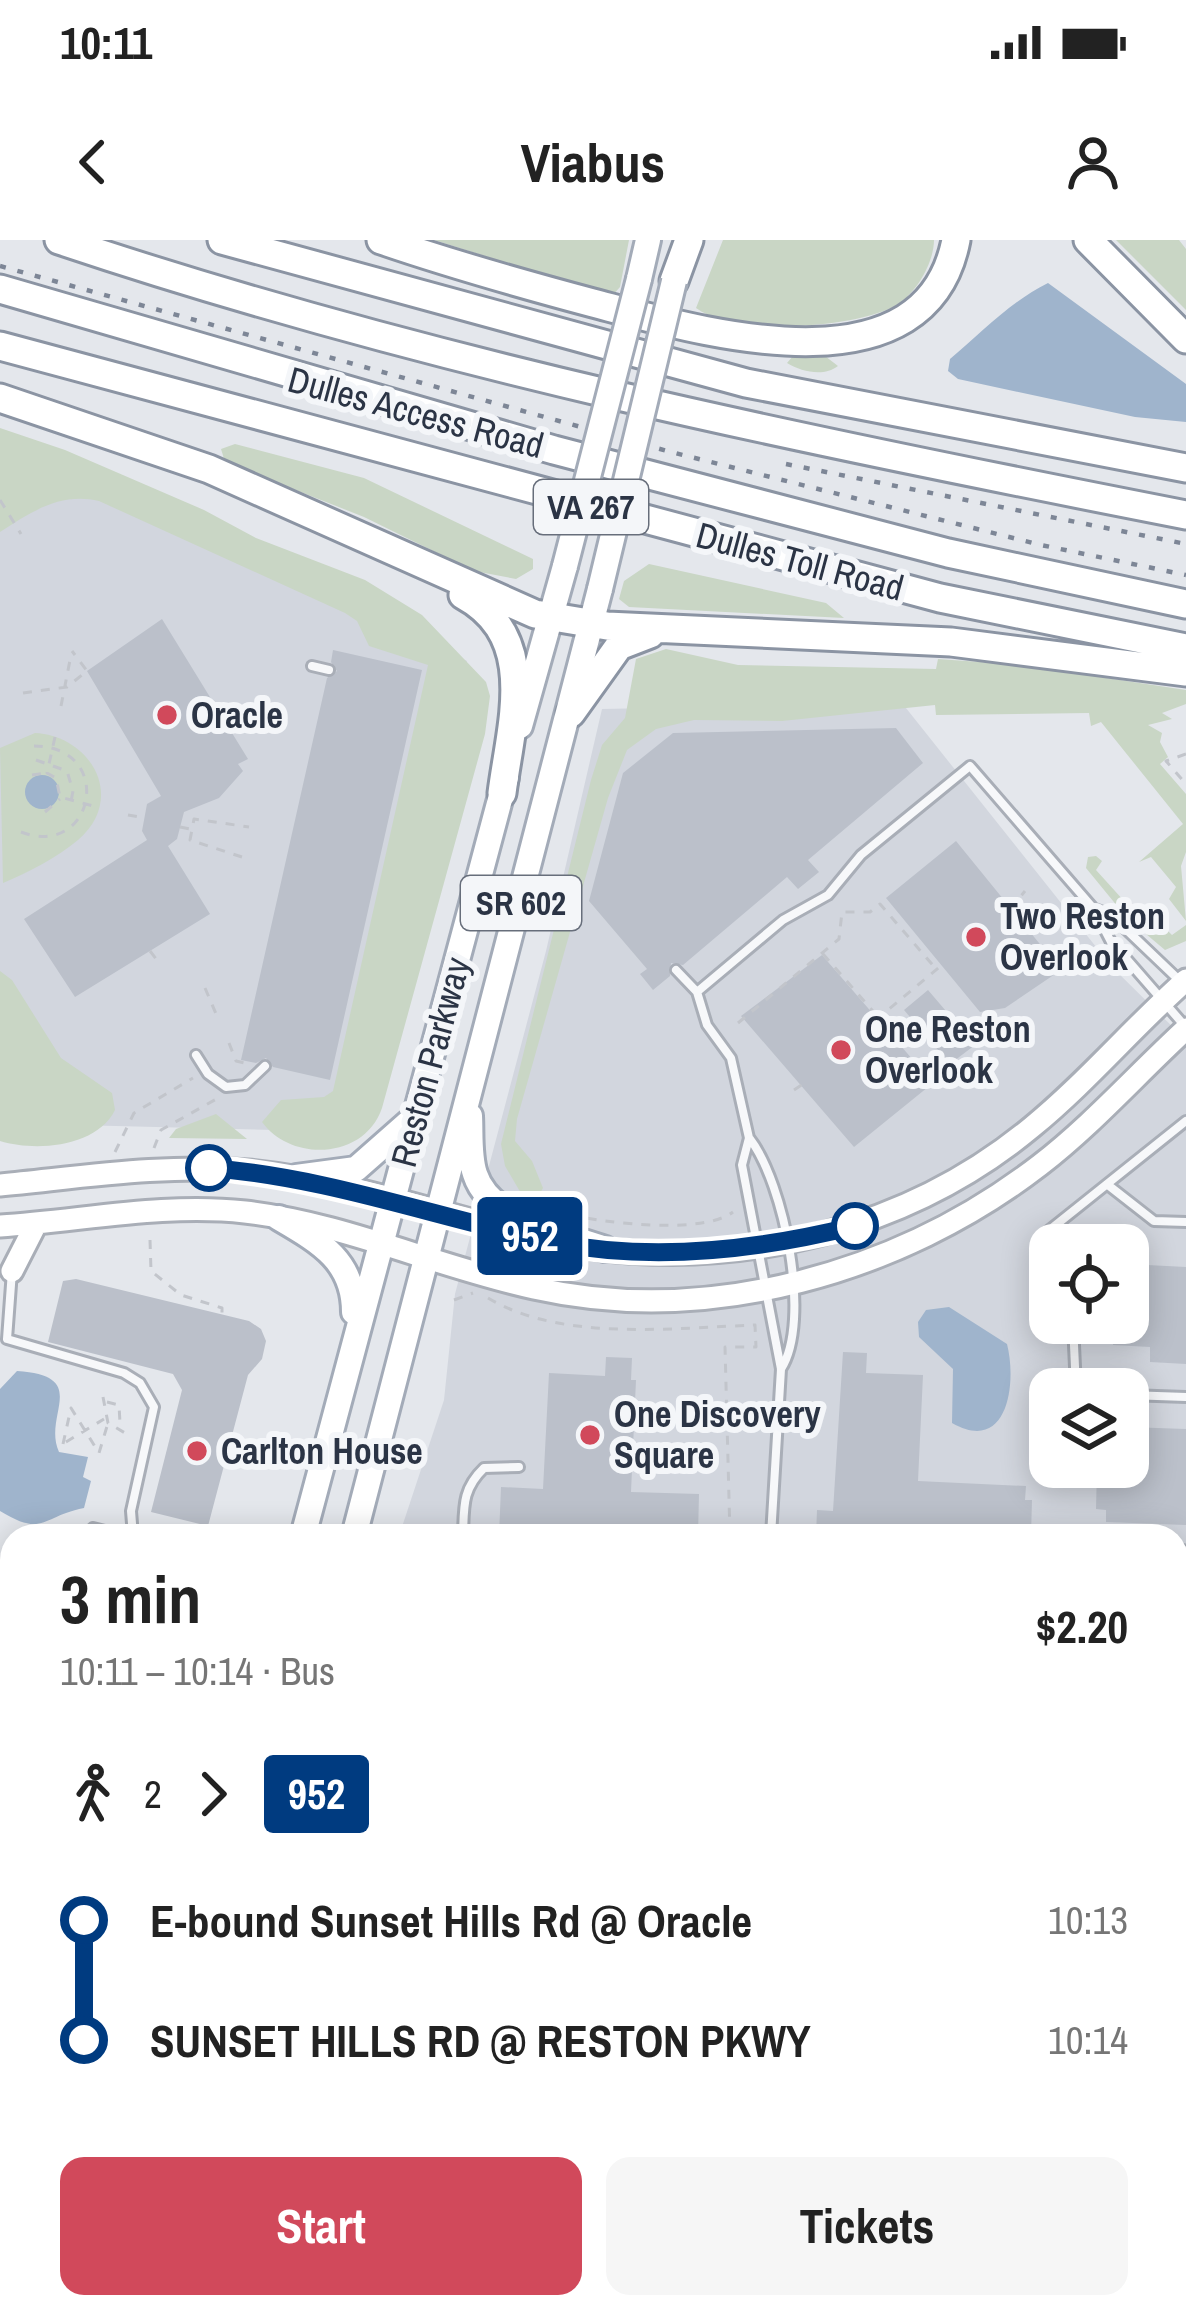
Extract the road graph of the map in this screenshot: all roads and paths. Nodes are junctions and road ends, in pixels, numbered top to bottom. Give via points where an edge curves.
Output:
1 (58, 240) edge
2 (222, 240) edge
3 (381, 240) edge
4 (648, 240) edge
5 (686, 240) edge
6 (956, 240) edge
7 (1088, 240) edge
8 (674, 281) joint
9 (0, 289) edge
10 (1186, 340) edge
11 (0, 346) edge
12 (0, 398) edge
13 (1186, 468) edge
14 (0, 500) edge
15 (1186, 515) edge
16 (317, 516) junction
17 (21, 534) dead end
18 (1186, 604) edge
19 (552, 618) junction
20 (590, 624) junction
21 (671, 628) junction
22 (1186, 648) edge
23 (312, 666) dead end
24 (329, 670) dead end
25 (1186, 672) edge
26 (64, 688) junction
27 (23, 693) dead end
28 (61, 706) dead end
29 (571, 712) junction
30 (55, 737) dead end
31 (34, 746) dead end
32 (53, 748) junction
33 (1186, 754) edge
34 (36, 760) dead end
35 (50, 761) junction
36 (47, 773) junction
37 (32, 775) dead end
38 (1186, 784) edge
39 (502, 793) junction
40 (60, 797) junction
41 (72, 800) junction
42 (86, 804) junction
43 (70, 807) dead end
44 (97, 807) dead end
45 (46, 812) dead end
46 (128, 815) dead end
47 (145, 818) dead end
48 (180, 826) dead end
49 (249, 827) dead end
50 (192, 829) junction
51 (20, 832) dead end
52 (242, 857) dead end
53 (1025, 891) dead end
54 (1094, 908) junction
55 (1010, 909) dead end
56 (150, 951) dead end
57 (822, 953) junction
58 (157, 960) dead end
59 (943, 964) dead end
60 (676, 970) dead end
61 (937, 970) junction
62 (1185, 984) edge
63 (205, 988) dead end
64 (697, 992) junction
65 (1163, 1002) junction
66 (217, 1016) dead end
67 (738, 1023) dead end
68 (1186, 1029) edge
69 (229, 1043) dead end
70 (196, 1055) dead end
71 (251, 1064) dead end
72 (266, 1066) dead end
73 (193, 1078) dead end
74 (803, 1084) dead end
75 (794, 1090) dead end
76 (469, 1093) junction
77 (221, 1096) dead end
78 (417, 1115) junction
79 (1186, 1121) edge
80 (749, 1138) junction
81 (154, 1148) dead end
82 (115, 1152) dead end
83 (296, 1177) junction
84 (1108, 1185) junction
85 (0, 1186) edge
86 (392, 1201) junction
87 (733, 1212) dead end
88 (438, 1213) junction
89 (562, 1213) dead end
90 (279, 1218) junction
91 (1186, 1222) edge
92 (36, 1223) junction
93 (1058, 1224) edge
94 (0, 1226) edge
95 (150, 1240) dead end
96 (784, 1241) junction
97 (379, 1243) junction
98 (756, 1246) junction
99 (0, 1248) edge
100 (604, 1250) junction
101 (427, 1258) junction
102 (12, 1271) junction
103 (793, 1284) junction
104 (764, 1292) junction
105 (454, 1300) dead end
106 (222, 1318) dead end
107 (354, 1338) junction
108 (781, 1369) junction
109 (1149, 1396) edge
110 (1186, 1397) edge
111 (130, 1403) dead end
112 (121, 1409) junction
113 (107, 1420) junction
114 (119, 1425) junction
115 (86, 1431) junction
116 (125, 1433) dead end
117 (519, 1467) dead end
118 (130, 1524) edge
119 (303, 1524) edge
120 (357, 1524) edge
121 (464, 1524) edge
122 (730, 1524) edge
123 (773, 1524) edge

1 - 15 highway, Dulles Access Road via 589,389
2 - 13 highway via 746,383
3 - 6 highway via 701,331 781,342 860,335 904,318 942,278
4 - 19 main road, Reston Parkway / SR 602, bridge
5 - 8 highway
7 - 10 highway
8 - 20 main road, Reston Parkway / SR 602, bridge
9 - 18 highway, Dulles Access Road via 554,450 948,553
11 - 22 highway, Dulles Toll Road / VA 267 via 918,592
12 - 16 highway via 194,463
14 - 17 path
16 - 19 highway
16 - 39 highway via 483,606 507,635 516,671
19 - 20 highway
19 - 39 main road, Reston Parkway / SR 602
20 - 21 highway
20 - 29 main road, Reston Parkway / SR 602
21 - 25 highway via 934,641
21 - 29 highway via 619,646
23 - 24 lane
26 - 26 path via 68,669 72,651 87,671
26 - 27 path
26 - 28 path
29 - 76 main road, Reston Parkway / SR 602
30 - 32 path
31 - 32 path
32 - 35 path
32 - 42 path via 83,772
33 - 38 path via 1166,761
34 - 35 path
35 - 36 path
35 - 41 path via 67,771
36 - 37 path
36 - 40 path
39 - 78 main road, Reston Parkway / SR 602
40 - 41 path
40 - 45 path
41 - 42 path
41 - 43 path
42 - 44 path
42 - 51 path via 65,831 48,838
46 - 47 path
48 - 50 path
49 - 50 path via 194,819
50 - 52 path via 190,840
53 - 55 path
54 - 62 lane
54 - 64 lane via 970,766 861,855 828,895 783,920
54 - 65 lane via 1097,923
56 - 58 path
57 - 61 path via 878,1019
57 - 61 path via 839,939 842,912 880,904
57 - 67 path
59 - 61 path
60 - 64 lane
62 - 65 main road
63 - 66 path
64 - 80 lane via 707,1025 731,1058
65 - 68 lane
65 - 96 main road via 1034,1125 954,1182 855,1226
68 - 103 main road via 1068,1142 997,1195 906,1244
69 - 71 path via 236,1061
70 - 72 lane via 226,1087 244,1085
73 - 82 path via 134,1113
74 - 75 path
76 - 88 main road, Reston Parkway / SR 602
76 - 100 main road via 475,1176 490,1198
77 - 81 path via 161,1130
78 - 83 main road via 356,1169
78 - 86 main road, Reston Parkway / SR 602
79 - 84 lane
80 - 96 lane via 767,1161
80 - 98 lane via 742,1166
83 - 85 main road via 174,1168
83 - 86 main road
84 - 91 lane via 1154,1221
84 - 93 lane
86 - 88 main road
86 - 97 main road, Reston Parkway / SR 602
87 - 89 path via 712,1222 652,1224
88 - 100 main road
88 - 101 main road, Reston Parkway / SR 602
90 - 92 main road via 201,1210
90 - 97 main road
90 - 107 main road via 334,1253 349,1274
92 - 94 main road
92 - 102 main road
95 - 106 path via 151,1271 181,1295 222,1308
96 - 98 main road
96 - 103 lane
97 - 101 main road
97 - 107 main road, Reston Parkway / SR 602
98 - 100 main road
98 - 104 lane
99 - 102 main road
101 - 104 main road via 580,1296 685,1300
101 - 120 main road, Reston Parkway / SR 602
102 - 118 lane via 7,1339 124,1373 154,1407
103 - 104 main road
103 - 108 lane via 796,1329
104 - 108 lane
105 - 122 path via 477,1293 507,1310 613,1327 755,1325 756,1347 725,1347
107 - 119 main road, Reston Parkway / SR 602
108 - 123 lane
109 - 110 lane
111 - 112 path
112 - 113 path via 105,1400
112 - 114 path
113 - 114 path
113 - 115 path
113 - 115 path via 99,1453
114 - 116 path
115 - 115 path via 63,1444 71,1408 78,1420
117 - 121 lane via 484,1468 472,1480

